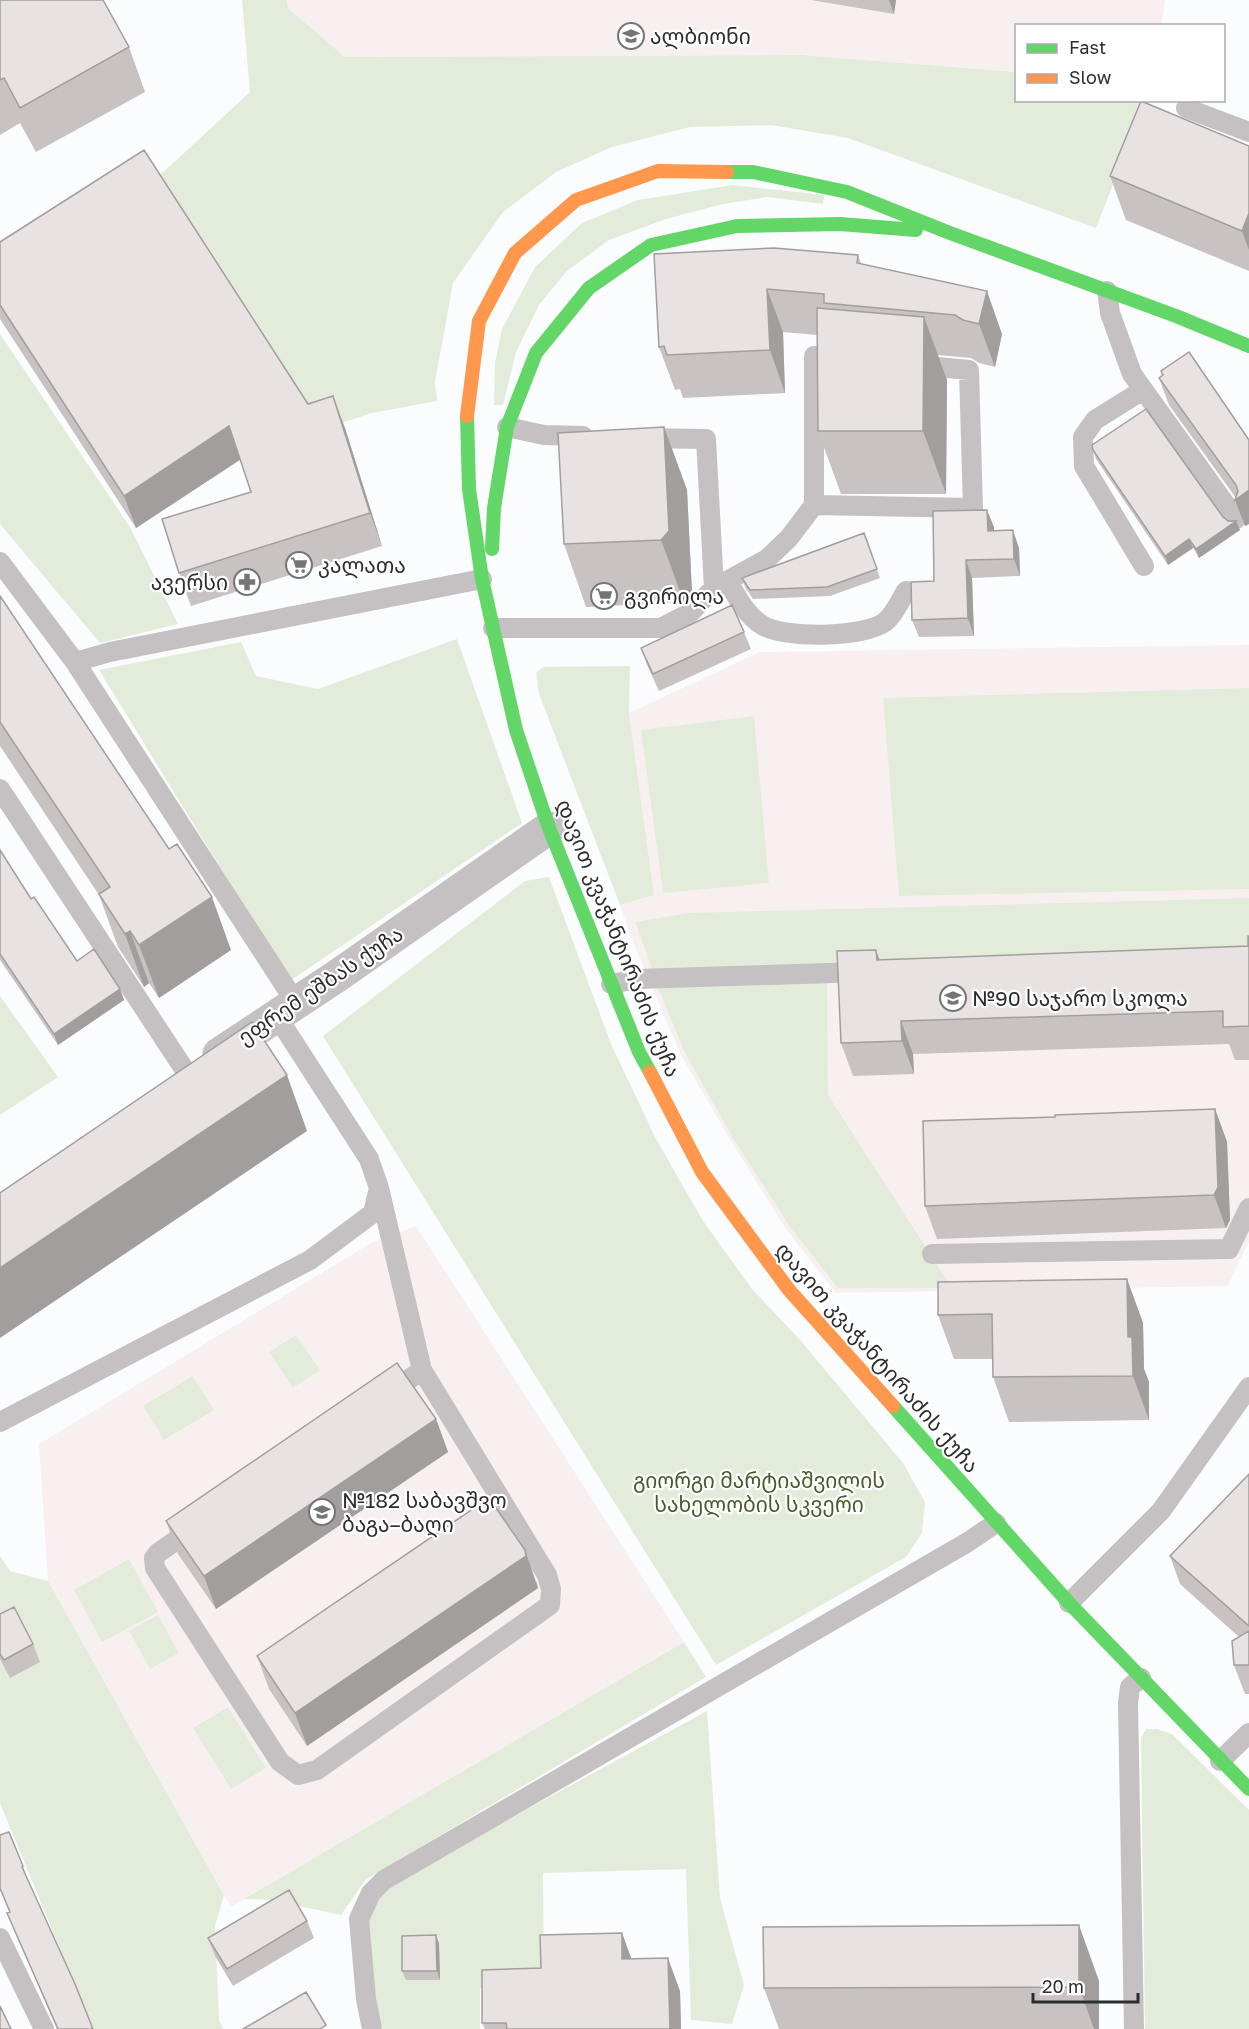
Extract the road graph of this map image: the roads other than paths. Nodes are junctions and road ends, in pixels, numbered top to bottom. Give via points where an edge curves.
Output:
1 (1186, 108) dead end
2 (1249, 132) edge
3 (951, 233) junction
4 (1107, 291) junction
5 (1249, 346) edge
6 (862, 361) edge
7 (898, 364) edge
8 (1143, 390) junction
9 (507, 427) junction
10 (602, 436) edge
11 (625, 437) edge
12 (814, 505) junction
13 (1236, 519) edge
14 (0, 562) edge
15 (1144, 566) dead end
16 (482, 579) junction
17 (721, 585) junction
18 (906, 591) dead end
19 (491, 620) junction
20 (75, 662) junction
21 (0, 789) edge
22 (549, 828) junction
23 (877, 971) edge
24 (611, 984) junction
25 (286, 1009) junction
26 (178, 1082) joint
27 (380, 1188) junction
28 (1249, 1208) edge
29 (932, 1254) dead end
30 (422, 1370) junction
31 (1249, 1387) edge
32 (374, 1404) edge
33 (0, 1422) edge
34 (207, 1519) edge
35 (996, 1523) junction
36 (1069, 1603) junction
37 (1141, 1678) junction
38 (1249, 1734) edge
39 (1220, 1761) junction
40 (1249, 1789) edge
41 (0, 1938) edge
42 (44, 2029) edge
43 (372, 2029) edge
44 (1134, 2029) edge

1 - 2 lane
3 - 4 street, დავით კვაჭანტირაძის ქუჩა
3 - 9 street, დავით კვაჭანტირაძის ქუჩა via 840,224 737,226 651,245 589,288 536,353
3 - 16 street, დავით კვაჭანტირაძის ქუჩა via 846,192 753,172 657,171 576,200 515,253 478,321 467,406 469,489
4 - 5 street, დავით კვაჭანტირაძის ქუჩა
4 - 8 lane via 1122,351
6 - 12 lane via 814,356
7 - 12 lane via 969,370 973,508
8 - 13 lane
8 - 15 lane via 1095,420 1083,437 1084,466
9 - 10 lane via 544,435
9 - 19 street, დავით კვაჭანტირაძის ქუჩა via 494,508
11 - 17 lane via 706,440
12 - 17 lane via 767,559
14 - 20 lane
16 - 19 street, დავით კვაჭანტირაძის ქუჩა
16 - 20 lane
17 - 18 lane via 764,626 816,636 855,633 885,622
17 - 19 lane via 690,613 661,628
19 - 22 street, დავით კვაჭანტირაძის ქუჩა via 516,730
20 - 25 lane
21 - 26 lane
22 - 24 street, დავით კვაჭანტირაძის ქუჩა
22 - 25 street, ეფრემ ეშბას ქუჩა
23 - 24 lane via 638,979
24 - 35 street, დავით კვაჭანტირაძის ქუჩა via 639,1052 702,1172 789,1290
25 - 26 street, ეფრემ ეშბას ქუჩა
25 - 27 lane via 369,1159
27 - 30 lane
27 - 33 lane via 373,1213 310,1260
28 - 29 lane via 1229,1250
30 - 32 lane
30 - 34 lane via 547,1575 550,1605 317,1770 298,1775 280,1762 155,1568 158,1552
31 - 36 lane via 1161,1511
35 - 36 street, დავით კვაჭანტირაძის ქუჩა
35 - 43 lane via 384,1880 371,1893 359,1919
36 - 37 street, დავით კვაჭანტირაძის ქუჩა
37 - 39 street, დავით კვაჭანტირაძის ქუჩა
37 - 44 lane via 1130,1687 1128,1703
38 - 39 lane
39 - 40 street, დავით კვაჭანტირაძის ქუჩა
41 - 42 lane

